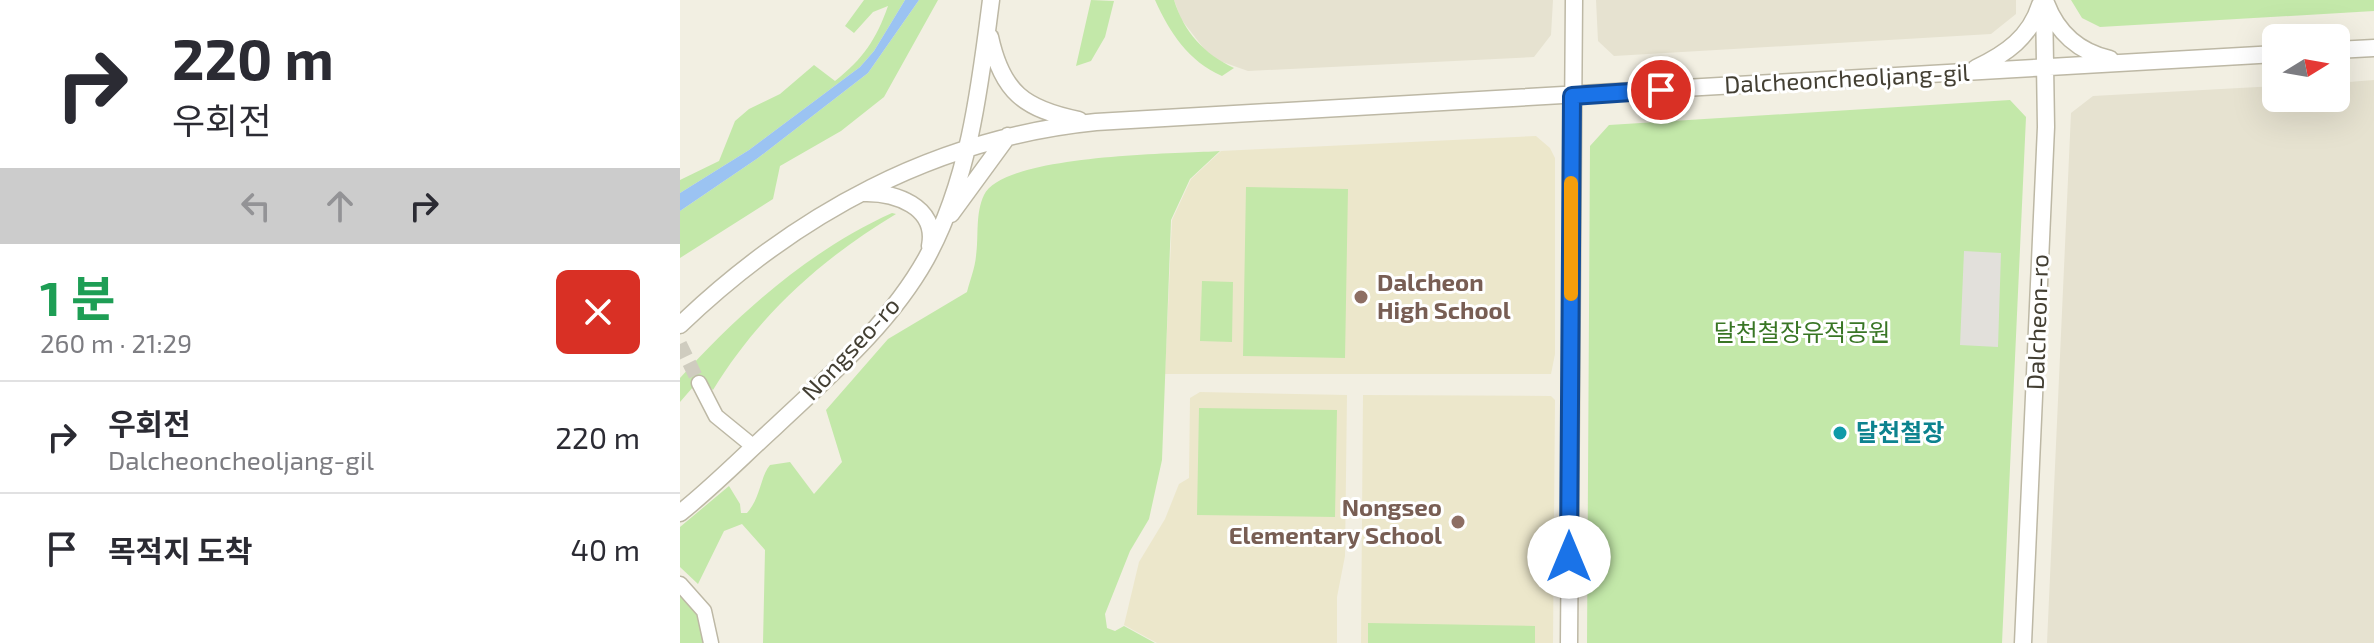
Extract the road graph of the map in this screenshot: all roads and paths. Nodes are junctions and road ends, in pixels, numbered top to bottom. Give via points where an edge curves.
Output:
1 (991, 0) edge
2 (1574, 0) edge
3 (2043, 0) edge
4 (988, 28) junction
5 (2374, 48) edge
6 (2350, 49) edge
7 (2262, 55) edge
8 (2127, 62) junction
9 (2046, 67) junction
10 (1960, 72) junction
11 (1572, 96) junction
12 (1096, 122) junction
13 (1008, 136) junction
14 (967, 147) junction
15 (857, 193) junction
16 (941, 228) junction
17 (929, 251) junction
18 (680, 325) edge
19 (699, 383) tunnel mouth
20 (754, 447) junction
21 (680, 513) edge
22 (680, 584) edge
23 (711, 643) edge
24 (1569, 643) edge
25 (2023, 643) edge

1 - 4 street, Nongseo-ro
2 - 11 street
3 - 8 street via 2060,30 2081,48
3 - 9 street, Dalcheon-ro
3 - 10 street via 2018,43
4 - 12 street via 999,73 1009,89 1038,107
4 - 14 street, Nongseo-ro
5 - 6 street
7 - 8 street, Dalcheoncheoljang-gil
8 - 9 street, Dalcheoncheoljang-gil
9 - 10 street, Dalcheoncheoljang-gil
9 - 25 street, Dalcheon-ro
10 - 11 street, Dalcheoncheoljang-gil
11 - 12 street, Dalcheoncheoljang-gil
11 - 24 street
12 - 13 street
13 - 14 street
13 - 16 street
14 - 15 street
14 - 16 street, Nongseo-ro
15 - 17 street via 896,196 920,210 930,230
15 - 18 street via 746,266
16 - 17 street, Nongseo-ro
17 - 20 street, Nongseo-ro via 874,330
19 - 20 street via 716,416
20 - 21 street, Nongseo-ro
22 - 23 street via 704,611

